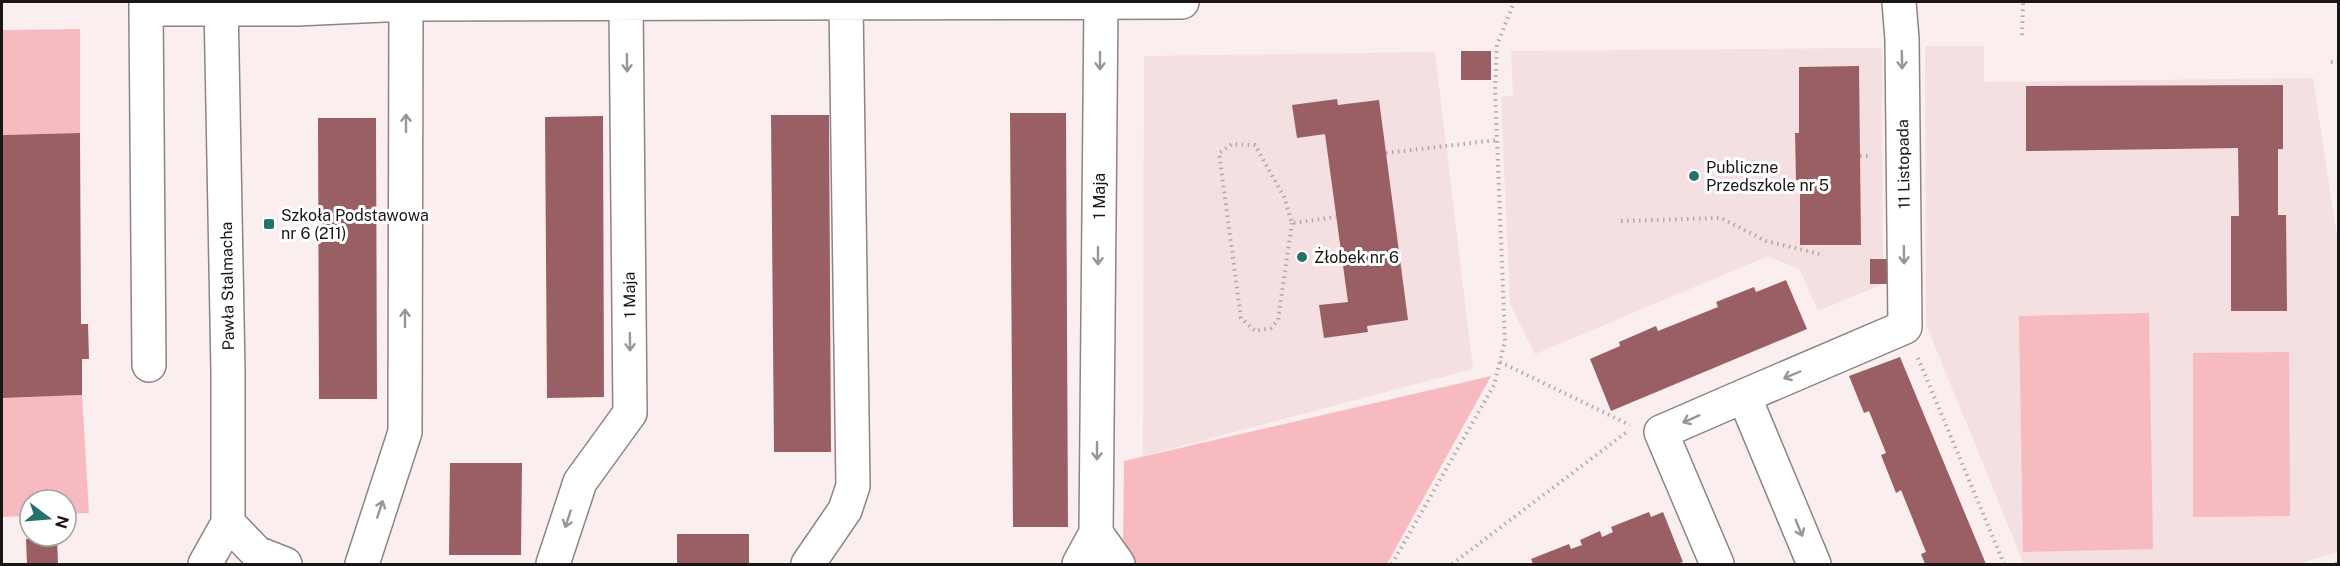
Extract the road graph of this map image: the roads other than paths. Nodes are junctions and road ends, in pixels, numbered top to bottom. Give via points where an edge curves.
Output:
1 (1182, 2) edge
2 (1899, 2) edge
3 (665, 3) edge
4 (1101, 3) edge
5 (406, 4) junction
6 (626, 4) junction
7 (846, 4) junction
8 (146, 5) edge
9 (221, 5) edge
10 (149, 365) dead end
11 (1744, 396) junction
12 (228, 523) junction
13 (1096, 533) junction
14 (205, 564) edge
15 (285, 564) edge
16 (362, 564) edge
17 (553, 564) edge
18 (808, 564) edge
19 (1079, 564) edge
20 (1118, 564) edge
21 (1716, 564) edge
22 (1814, 564) edge

1 - 4 street
2 -> 11 street, 11 Listopada via 1905,327
3 - 6 street
3 - 7 street
4 - 7 street
4 -> 13 street, 1 Maja
5 - 6 street
5 - 9 street via 296,9
16 -> 5 street via 405,432
6 -> 17 street, 1 Maja via 630,413 580,482
7 - 18 street via 853,486 844,510
8 - 9 street
8 - 10 street
9 - 12 street, Pawła Stalmacha
11 -> 21 street via 1661,432
11 -> 22 street
12 - 14 street, Pawła Stalmacha
12 - 15 street via 257,553
13 - 19 street, 1 Maja
13 - 20 street

